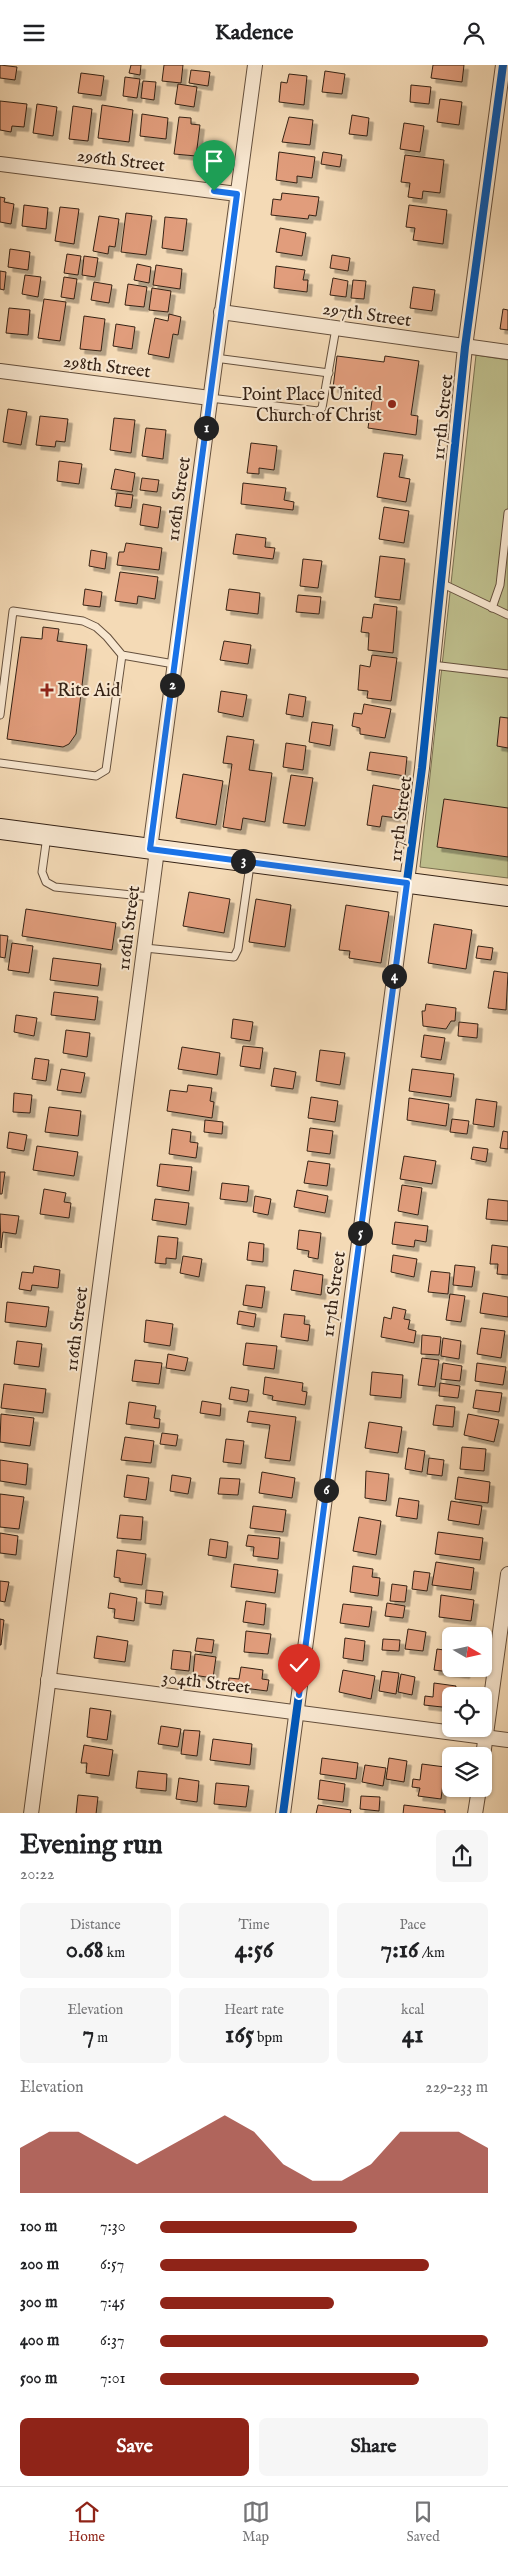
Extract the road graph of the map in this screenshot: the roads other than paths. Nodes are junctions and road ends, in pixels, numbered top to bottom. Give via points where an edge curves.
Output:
1 (254, 65) edge
2 (503, 65) edge
3 (0, 164) edge
4 (237, 194) junction
5 (221, 312) junction
6 (336, 328) junction
7 (465, 347) junction
8 (508, 352) edge
9 (215, 358) junction
10 (0, 371) edge
11 (329, 373) junction
12 (210, 397) junction
13 (508, 513) edge
14 (440, 583) junction
15 (492, 608) junction
16 (508, 615) edge
17 (122, 655) junction
18 (174, 664) junction
19 (432, 665) junction
20 (508, 674) edge
21 (0, 715) edge
22 (0, 763) edge
23 (0, 829) edge
24 (47, 836) junction
25 (154, 849) junction
26 (250, 862) junction
27 (407, 883) junction
28 (508, 896) edge
29 (151, 897) junction
30 (144, 948) junction
31 (508, 1574) edge
32 (48, 1681) junction
33 (492, 1693) edge
34 (296, 1713) junction
35 (442, 1731) edge
36 (486, 1737) joint
37 (508, 1740) edge
38 (484, 1747) edge
39 (478, 1797) edge
40 (31, 1813) edge
41 (283, 1813) edge
42 (475, 1813) edge

1 - 4 street, 116th Street
2 - 7 street, 117th Street
3 - 4 street, 296th Street
4 - 5 street, 116th Street
5 - 6 street, 297th Street
5 - 9 street, 116th Street
6 - 7 street, 297th Street
6 - 11 lane
7 - 8 street, 297th Street
7 - 14 street, 117th Street
9 - 11 lane
9 - 12 street, 116th Street
10 - 12 street, 298th Street
11 - 12 lane via 322,408 318,411
12 - 18 street, 116th Street
13 - 15 lane via 500,585
14 - 15 lane
14 - 19 street, 117th Street
15 - 16 lane
17 - 18 lane
17 - 21 lane via 96,627 83,621 12,611
17 - 22 lane via 106,770 96,777
18 - 25 street, 116th Street
19 - 20 lane
19 - 27 street, 117th Street
23 - 24 main road
24 - 25 main road
24 - 29 lane via 42,872 46,882 55,887
25 - 26 main road
25 - 29 street, 116th Street
26 - 27 main road
26 - 30 lane via 238,949 234,957
27 - 28 main road
27 - 34 street, 117th Street
29 - 30 street, 116th Street
30 - 32 street, 116th Street
31 - 33 street
32 - 34 street, 304th Street
32 - 40 street, 116th Street
34 - 35 street, 304th Street
34 - 41 street, 117th Street
36 - 37 street, 304th Street
36 - 38 street
39 - 42 street

